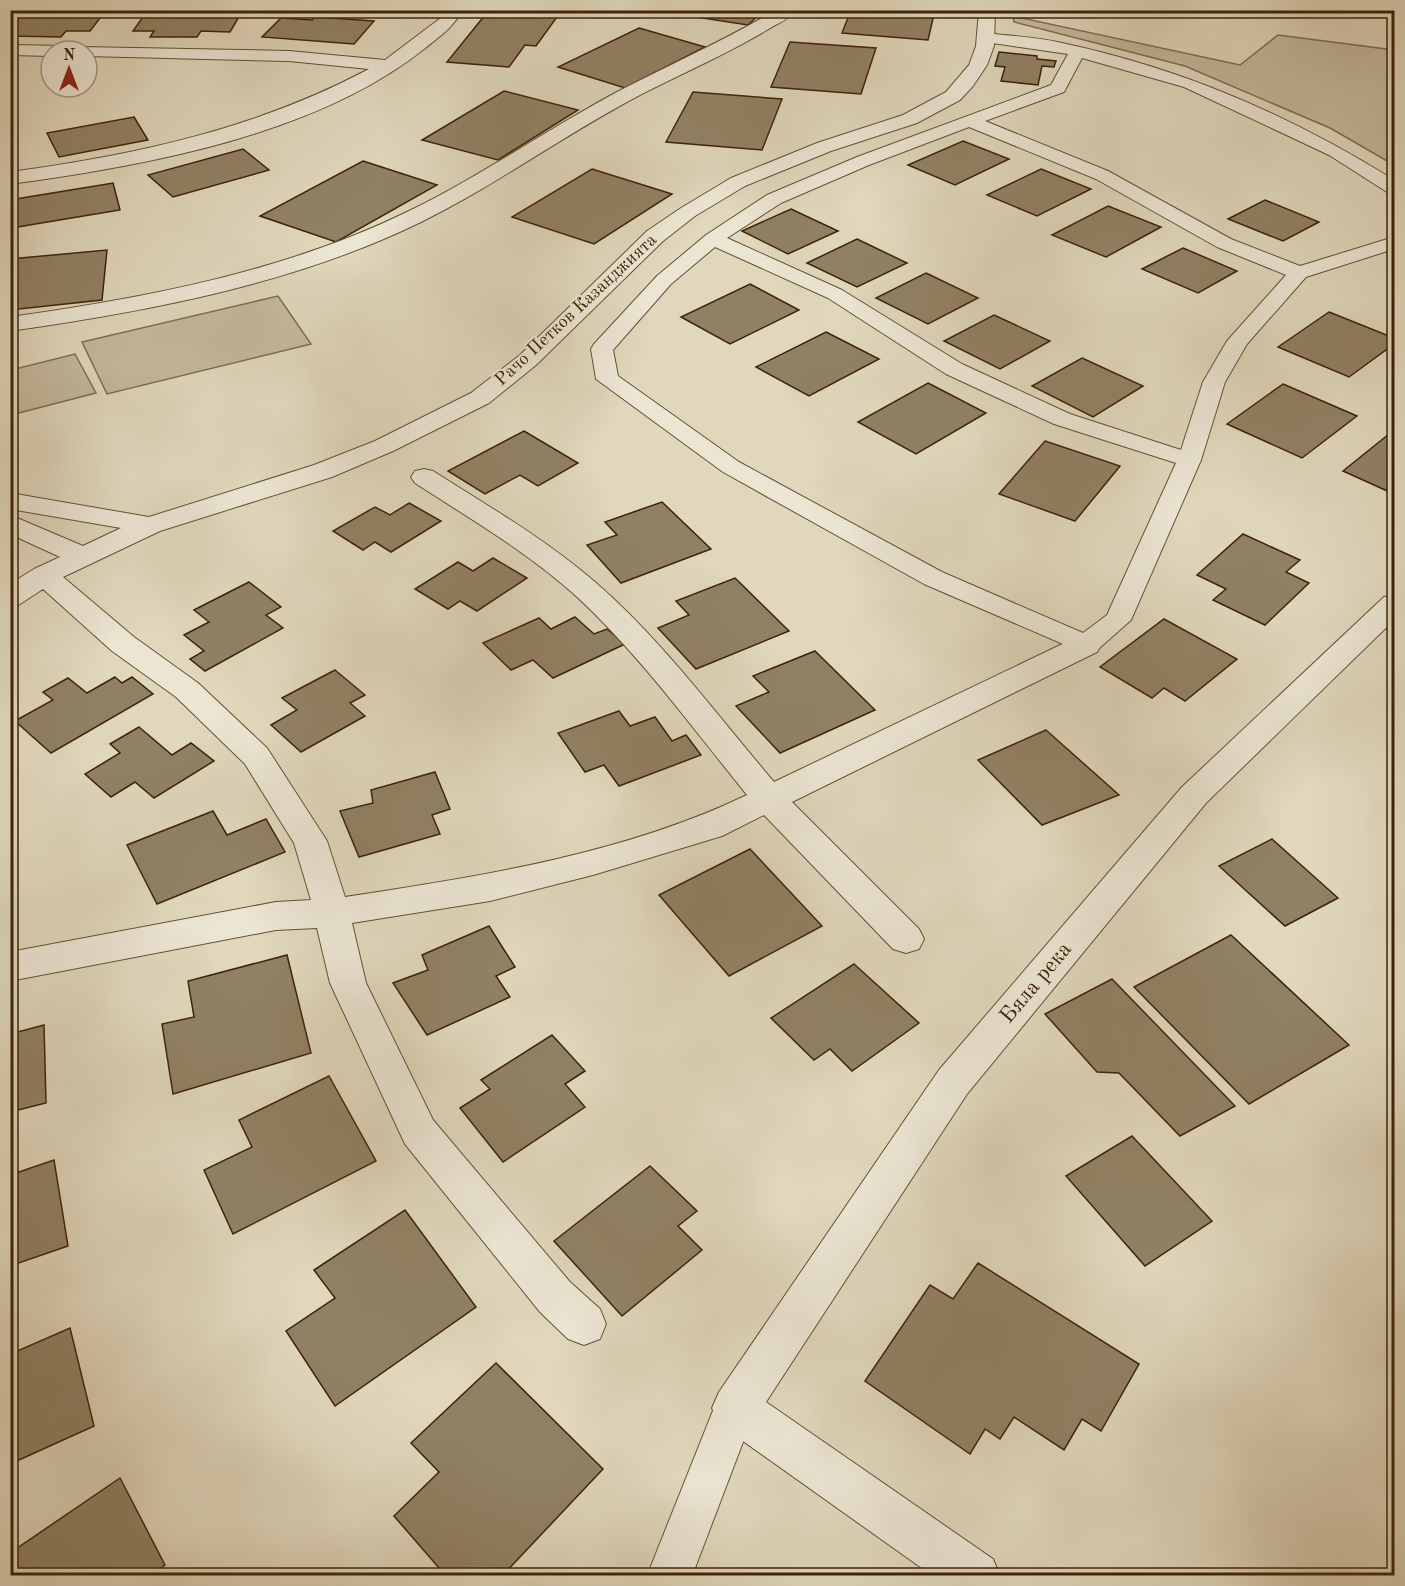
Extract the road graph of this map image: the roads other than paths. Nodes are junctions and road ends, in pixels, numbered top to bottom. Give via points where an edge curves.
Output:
1 (454, 10) edge
2 (789, 10) edge
3 (987, 10) edge
4 (985, 42) junction
5 (10, 50) edge
6 (39, 51) edge
7 (99, 51) edge
8 (1077, 52) junction
9 (388, 66) junction
10 (970, 122) junction
11 (10, 178) edge
12 (1395, 188) edge
13 (713, 239) junction
14 (1395, 243) edge
15 (1299, 273) junction
16 (10, 324) edge
17 (1189, 460) junction
18 (424, 477) dead end
19 (10, 501) edge
20 (10, 523) edge
21 (150, 525) junction
22 (83, 557) junction
23 (44, 575) junction
24 (10, 598) edge
25 (1395, 604) edge
26 (1086, 645) junction
27 (770, 800) junction
28 (332, 914) junction
29 (906, 939) dead end
30 (10, 967) edge
31 (584, 1324) dead end
32 (735, 1408) junction
33 (669, 1575) edge
34 (976, 1575) edge

1 - 9 street via 449,20
2 - 16 street via 725,47 607,105 461,194 384,231 308,260 205,288 79,315
3 - 4 street, Рачо Петков Казанджията
4 - 8 lane via 1057,56
4 - 21 street, Рачо Петков Казанджията via 978,65 967,82 931,109 738,182 688,212 655,236 528,360 480,398 384,446 323,471
5 - 6 street
7 - 9 street via 289,56
8 - 10 lane via 1058,88
8 - 12 lane via 1191,83 1284,124
9 - 11 street via 288,115 197,144 98,167
10 - 13 lane via 863,160 774,199
10 - 15 lane via 1102,174 1224,243
13 - 17 lane via 835,294 954,369 1062,419
13 - 26 lane via 664,280 602,349 607,379 731,467 933,578
14 - 15 lane
15 - 17 lane via 1238,340 1214,382
17 - 26 lane via 1118,620
18 - 27 street via 521,539 585,589 651,657
19 - 21 street
20 - 22 street
21 - 22 street, Рачо Петков Казанджията
22 - 23 street, Рачо Петков Казанджията
23 - 24 street, Рачо Петков Казанджията
23 - 28 street via 123,644 187,690 256,756 310,841
25 - 32 street, Бяла река via 1194,795 953,1082
26 - 27 street
27 - 28 street via 710,827 582,865 490,888
27 - 29 street
28 - 30 street via 276,916
28 - 31 street via 348,983 419,1132 555,1297
32 - 33 lane
32 - 34 street

